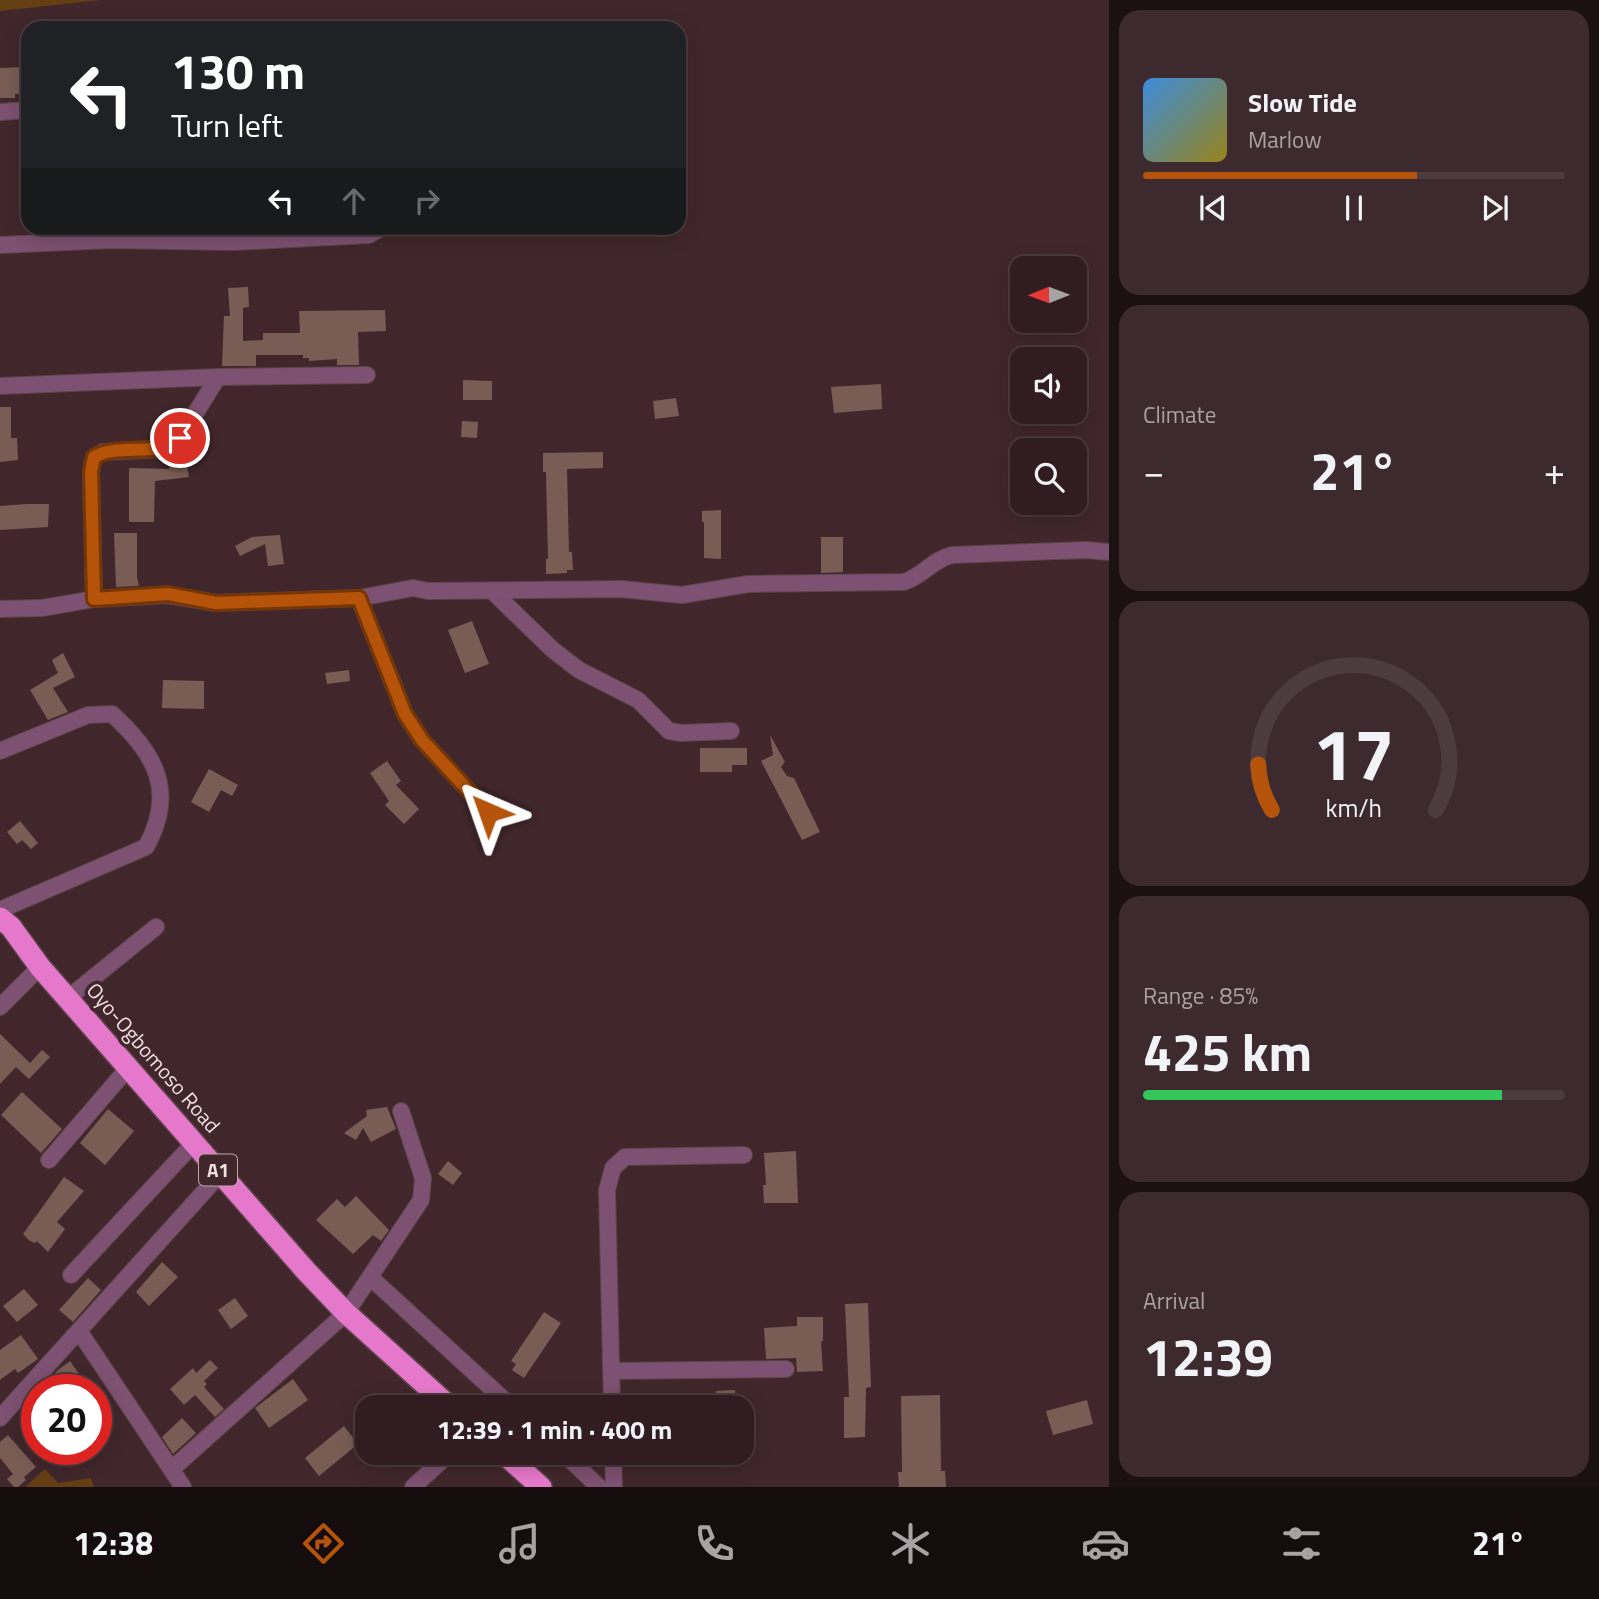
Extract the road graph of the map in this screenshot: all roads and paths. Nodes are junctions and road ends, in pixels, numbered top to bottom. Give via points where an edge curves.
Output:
1 (21, 110) edge
2 (0, 112) edge
3 (369, 235) edge
4 (0, 245) edge
5 (367, 375) dead end
6 (218, 377) junction
7 (0, 386) edge
8 (1109, 552) edge
9 (492, 591) junction
10 (359, 598) junction
11 (94, 599) junction
12 (0, 609) edge
13 (731, 731) dead end
14 (0, 751) edge
15 (488, 812) dead end
16 (3, 922) edge
17 (156, 927) dead end
18 (40, 967) junction
19 (68, 998) junction
20 (0, 1007) edge
21 (128, 1068) junction
22 (401, 1111) dead end
23 (194, 1143) junction
24 (744, 1154) dead end
25 (49, 1160) dead end
26 (220, 1173) junction
27 (71, 1275) dead end
28 (370, 1278) junction
29 (346, 1313) junction
30 (79, 1331) junction
31 (786, 1369) dead end
32 (611, 1371) junction
33 (437, 1395) edge
34 (499, 1395) edge
35 (612, 1395) edge
36 (0, 1418) edge
37 (438, 1465) edge
38 (514, 1465) edge
39 (576, 1465) edge
40 (613, 1465) edge
41 (172, 1469) junction
42 (533, 1485) edge
43 (183, 1487) edge
44 (413, 1487) edge
45 (599, 1487) edge
46 (614, 1487) edge

1 - 2 street
3 - 4 street
5 - 6 street
6 - 7 street
6 - 11 street via 171,446 103,452 94,457
8 - 9 street via 952,555 937,559 919,577 904,582 748,584 682,595 621,589
9 - 10 street via 414,588
9 - 13 street via 553,650 579,670 638,701 669,731
10 - 11 street via 216,603 168,594
10 - 15 street via 405,714 422,740
11 - 12 street
14 - 16 street via 88,715 112,715 147,751 160,779 154,832 146,847
16 - 18 highway, Oyo-Ogbomoso Road / A1
17 - 19 street
18 - 19 highway, Oyo-Ogbomoso Road / A1
18 - 20 street
19 - 21 highway, Oyo-Ogbomoso Road / A1
21 - 23 highway, Oyo-Ogbomoso Road / A1
21 - 25 street
22 - 28 street via 424,1187 421,1200
23 - 26 highway, Oyo-Ogbomoso Road / A1
23 - 27 street
24 - 32 street via 625,1157 614,1168 607,1190
26 - 29 highway, Oyo-Ogbomoso Road / A1
26 - 30 street
28 - 29 street
28 - 34 street
29 - 33 highway, Oyo-Ogbomoso Road / A1
29 - 41 street
30 - 36 street
30 - 41 street
31 - 32 street
32 - 35 street
37 - 44 street
38 - 42 highway
39 - 45 street
40 - 46 street
41 - 43 street

